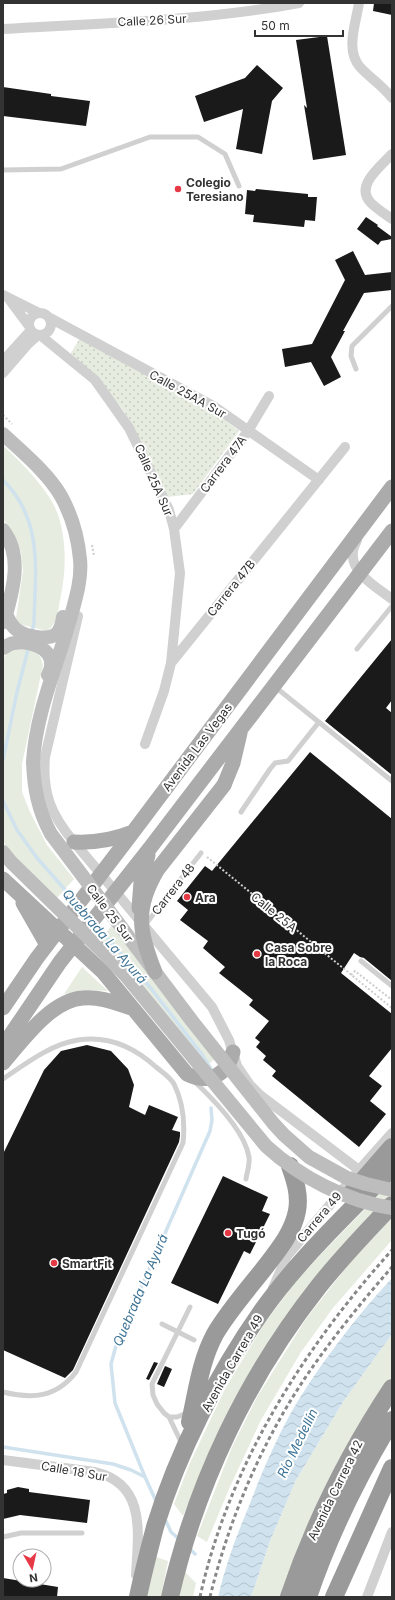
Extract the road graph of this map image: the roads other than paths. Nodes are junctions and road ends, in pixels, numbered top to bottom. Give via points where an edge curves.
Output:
1 (299, 3) edge
2 (359, 3) edge
3 (3, 29) edge
4 (387, 86) edge
5 (392, 98) edge
6 (392, 154) edge
7 (3, 170) edge
8 (239, 186) dead end
9 (392, 219) edge
10 (5, 296) edge
11 (392, 306) edge
12 (39, 313) junction
13 (50, 318) junction
14 (35, 332) junction
15 (3, 361) edge
16 (356, 369) dead end
17 (3, 373) edge
18 (269, 396) dead end
19 (248, 431) junction
20 (3, 434) edge
21 (345, 447) dead end
22 (319, 480) junction
23 (392, 487) edge
24 (60, 495) junction
25 (361, 528) junction
26 (174, 529) junction
27 (3, 530) edge
28 (392, 531) edge
29 (80, 560) junction
30 (360, 573) junction
31 (392, 599) edge
32 (392, 606) edge
33 (5, 620) edge
34 (22, 638) junction
35 (39, 641) junction
36 (3, 648) edge
37 (357, 649) dead end
38 (171, 662) junction
39 (273, 685) junction
40 (319, 722) junction
41 (242, 728) junction
42 (145, 744) dead end
43 (33, 762) junction
44 (392, 781) edge
45 (241, 812) dead end
46 (134, 832) junction
47 (74, 842) junction
48 (150, 848) junction
49 (3, 852) edge
50 (201, 853) road end
51 (101, 875) junction
52 (3, 879) edge
53 (16, 891) junction
54 (116, 891) junction
55 (141, 922) junction
56 (59, 930) junction
57 (74, 944) junction
58 (47, 945) junction
59 (361, 961) dead end
60 (156, 972) junction
61 (392, 986) edge
62 (3, 1008) edge
63 (131, 1008) junction
64 (3, 1046) edge
65 (233, 1052) junction
66 (3, 1063) edge
67 (187, 1074) junction
68 (3, 1079) edge
69 (392, 1134) edge
70 (392, 1147) edge
71 (290, 1166) junction
72 (375, 1168) edge
73 (246, 1179) dead end
74 (392, 1190) edge
75 (392, 1205) edge
76 (392, 1208) edge
77 (190, 1307) dead end
78 (262, 1310) junction
79 (162, 1324) dead end
80 (178, 1332) junction
81 (194, 1340) dead end
82 (392, 1388) edge
83 (3, 1392) edge
84 (193, 1411) junction
85 (169, 1417) junction
86 (392, 1420) edge
87 (184, 1450) junction
88 (3, 1460) edge
89 (392, 1468) edge
90 (392, 1489) edge
91 (373, 1509) junction
92 (392, 1532) edge
93 (82, 1533) dead end
94 (3, 1537) edge
95 (137, 1597) edge
96 (170, 1597) edge
97 (289, 1597) edge
98 (308, 1597) edge
99 (334, 1597) edge
100 (366, 1597) edge

1 - 3 street, Calle 26 Sur via 186,18
2 - 4 street via 352,47 354,57 360,66
4 - 5 street
6 - 9 street via 369,178 365,190 370,202
7 - 8 lane via 61,169 150,137 198,138 225,154
10 - 12 street, Calle 25A Sur
10 - 14 street, Calle 25A Sur
11 - 16 lane via 352,346 350,351
12 - 13 street
12 - 14 street via 30,319
13 - 14 street via 49,331
13 - 19 street, Calle 25AA Sur via 215,407
14 - 15 street
14 - 17 street
14 - 26 street, Calle 25A Sur via 95,380 130,428 169,510
18 - 19 street, Carrera 47A
19 - 22 street, Calle 25AA Sur
19 - 26 street, Carrera 47A
20 - 24 main road, Calle 25 Sur
21 - 22 street, Carrera 47B
22 - 38 street, Carrera 47B
23 - 25 main road, Avenida Las Vegas
24 - 29 main road, Calle 25 Sur via 75,532
24 - 35 main road via 70,535 71,577 60,629 56,634
25 - 30 street via 353,551 353,559
25 - 46 main road, Avenida Las Vegas
26 - 38 street, Calle 25A Sur via 180,573
27 - 33 main road via 13,554 15,577
28 - 30 main road, Avenida Las Vegas
29 - 43 main road, Calle 25 Sur via 77,594 38,725
29 - 47 street, Calle 25 Sur via 83,580 81,601 46,746 44,770 51,808
30 - 31 street
30 - 39 main road, Avenida Las Vegas
32 - 37 lane
33 - 34 main road
34 - 35 main road
34 - 36 main road
35 - 43 main road via 47,653 51,666 37,712
38 - 42 street, Carrera 47B via 164,691
39 - 40 lane
39 - 41 main road, Avenida Las Vegas
40 - 44 lane
40 - 45 lane via 288,761 275,763
41 - 48 main road, Avenida Las Vegas
41 - 60 main road, bridge via 234,763 224,785 158,869 146,894 142,931 145,947
43 - 60 main road, Calle 25 Sur, bridge via 36,798 51,834
46 - 47 main road via 100,842
46 - 51 main road, Avenida Las Vegas
47 - 51 street, Calle 25 Sur
48 - 54 main road, Avenida Las Vegas
48 - 55 main road via 141,882
49 - 71 main road, bridge via 127,977 252,1131
50 - 55 lane, Carrera 48
51 - 54 street, Calle 25 Sur
51 - 56 main road, Avenida Las Vegas
52 - 53 main road
53 - 56 main road
53 - 58 main road
54 - 55 street, Calle 25 Sur
54 - 57 main road, Avenida Las Vegas
55 - 65 street, Calle 25 Sur via 212,1007
56 - 57 main road
56 - 58 main road, Avenida Las Vegas
57 - 63 main road via 104,972
57 - 64 main road, Avenida Las Vegas
58 - 62 main road, Avenida Las Vegas
59 - 61 lane
60 - 74 main road, Calle 25 Sur, bridge via 268,1117 296,1146 309,1157 347,1178
63 - 66 main road via 95,998 66,1001 44,1017
63 - 67 main road
65 - 67 main road via 230,1063 216,1076 196,1079
65 - 72 street, Calle 25 Sur via 242,1076 260,1095
67 - 73 lane via 210,1096 242,1139 249,1159
68 - 83 lane via 27,1062 68,1042 98,1039 114,1042 142,1054 173,1083 185,1127 182,1143 76,1372 68,1382 53,1392 37,1396
69 - 72 street, Carrera 49
70 - 72 highway, Avenida Carrera 49
71 - 76 main road, bridge via 342,1194
71 - 84 highway via 298,1194 294,1224 284,1242 228,1314 216,1334 198,1378
72 - 78 highway, Avenida Carrera 49 via 318,1244
72 - 78 street, Carrera 49 via 287,1256
75 - 96 highway via 319,1286 271,1354 237,1412 191,1520
77 - 80 lane
78 - 87 highway, Avenida Carrera 49 via 232,1357
79 - 80 lane
80 - 81 lane
80 - 85 lane via 152,1384 157,1404
82 - 97 highway, Avenida Carrera 42 via 372,1417 327,1502
84 - 85 lane
84 - 87 highway
85 - 87 lane
86 - 98 highway, Avenida Carrera 42 via 343,1510 316,1571
87 - 95 highway, Avenida Carrera 49 via 155,1526
88 - 95 street, Calle 18 Sur via 108,1475 126,1489 132,1500 138,1524
89 - 91 highway
90 - 91 highway
91 - 99 highway
92 - 100 street
93 - 94 lane via 21,1533

